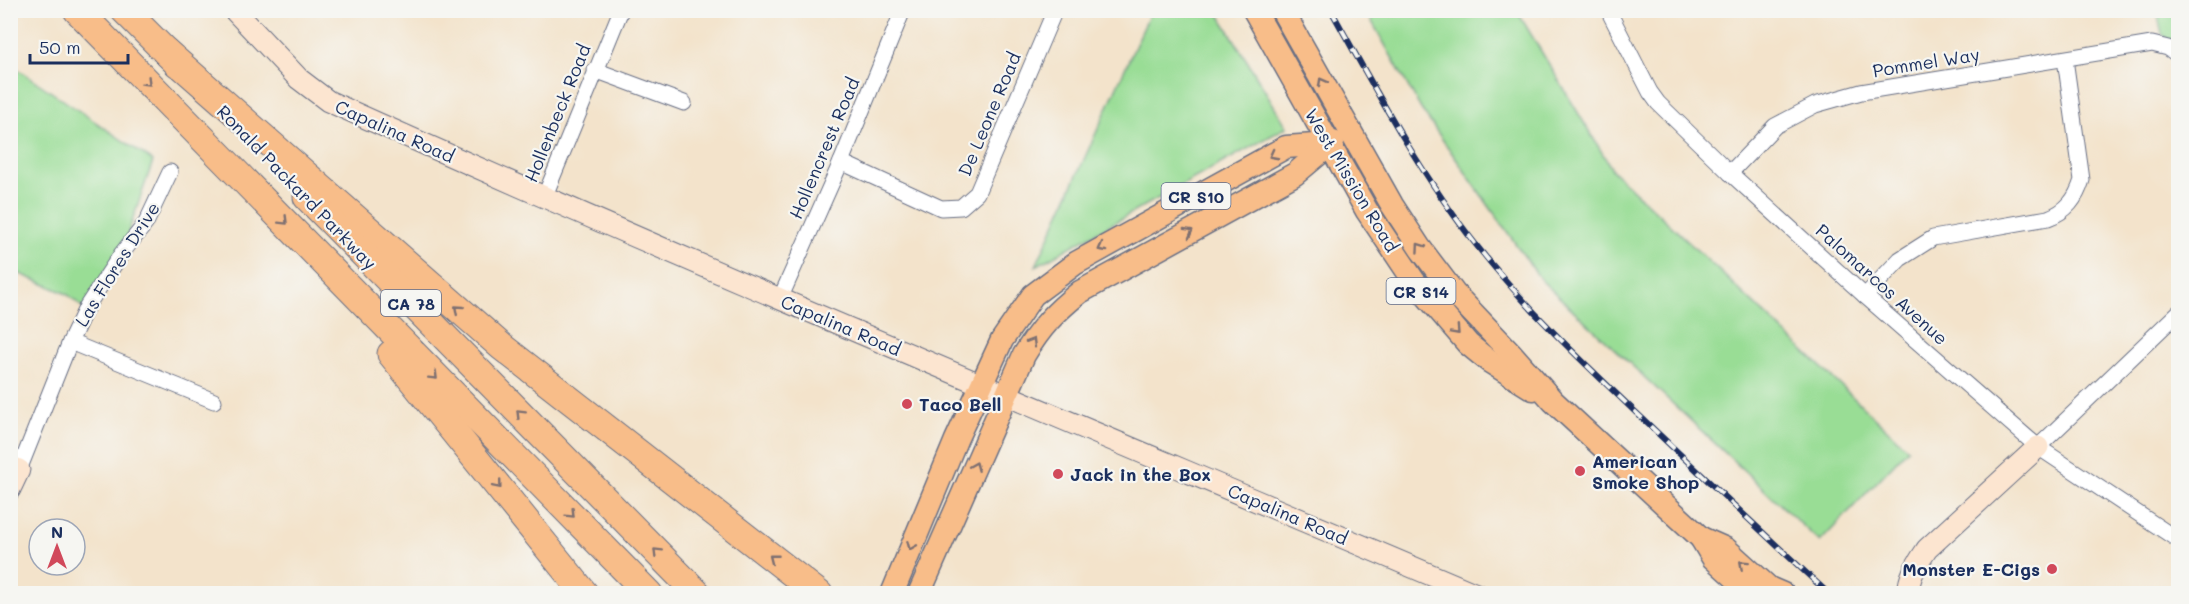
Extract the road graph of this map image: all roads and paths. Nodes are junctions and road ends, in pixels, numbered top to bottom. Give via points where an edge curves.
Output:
1 (77, 10) edge
2 (124, 10) edge
3 (234, 10) edge
4 (621, 10) edge
5 (903, 10) edge
6 (1055, 10) edge
7 (1254, 10) edge
8 (1282, 10) edge
9 (1608, 10) edge
10 (165, 51) junction
11 (2178, 56) edge
12 (2065, 59) junction
13 (595, 70) junction
14 (684, 104) dead end
15 (1350, 133) junction
16 (1329, 144) junction
17 (841, 162) junction
18 (170, 172) dead end
19 (1730, 173) junction
20 (544, 198) junction
21 (1865, 296) junction
22 (780, 299) junction
23 (365, 303) junction
24 (2178, 313) edge
25 (70, 342) junction
26 (982, 384) junction
27 (1006, 395) junction
28 (213, 401) dead end
29 (1552, 401) junction
30 (2038, 447) junction
31 (15, 468) edge
32 (10, 489) edge
33 (1701, 538) junction
34 (2178, 540) edge
35 (585, 594) edge
36 (650, 594) edge
37 (698, 594) edge
38 (819, 594) edge
39 (892, 594) edge
40 (920, 594) edge
41 (1476, 594) edge
42 (1753, 594) edge
43 (1783, 594) edge
44 (1908, 594) edge

1 -> 23 highway, Ronald Packard Parkway / CA 78
2 - 10 highway, Ronald Packard Parkway / CA 78
3 - 20 street, Capalina Road via 299,79 328,101
4 - 13 street, Hollenbeck Road
5 - 17 street, Hollencrest Road
6 - 17 street, De Leone Road via 977,193 961,207 941,207
7 - 16 main road, West Mission Road / CR S14
15 -> 8 main road, West Mission Road / CR S14
9 - 19 street, Palomarcos Avenue via 1658,104
37 -> 10 highway, Ronald Packard Parkway / CA 78
38 -> 10 highway via 502,347
11 - 12 street, Pommel Way via 2168,48 2152,44
12 - 19 street, Pommel Way via 1861,92 1815,105 1775,126
12 - 21 street via 2082,180 2076,198 2060,214 2048,218 1933,238 1900,259
13 - 14 street
13 - 20 street, Hollenbeck Road
15 - 16 main road, CR S10
29 -> 15 main road, West Mission Road / CR S14 via 1454,293 1397,213
16 -> 26 main road, CR S10 via 1286,147 1076,263 1033,295 1002,340
27 -> 16 main road, CR S10 via 1040,329 1080,292 1295,174
16 -> 29 main road, West Mission Road / CR S14 via 1413,281 1448,323 1490,362
17 - 22 street, Hollencrest Road
18 - 25 street, Las Flores Drive via 146,223 87,306
19 - 21 street, Palomarcos Avenue
20 - 22 street, Capalina Road
21 - 30 street, Palomarcos Avenue
22 - 26 street, Capalina Road
23 -> 35 highway via 383,344
23 -> 36 highway, Ronald Packard Parkway / CA 78
24 - 30 street
25 - 28 street
25 - 31 street, Las Flores Drive
26 - 27 street, Capalina Road
26 -> 39 main road, CR S10
40 -> 27 main road, CR S10
27 - 41 street, Capalina Road
29 - 33 main road, West Mission Road / CR S14
30 - 34 street, Palomarcos Avenue
30 - 44 street via 1927,549 1913,569
31 - 32 street, Las Flores Drive
33 - 42 main road, West Mission Road / CR S14 via 1713,558
43 -> 33 main road, West Mission Road / CR S14 via 1769,588 1726,549

